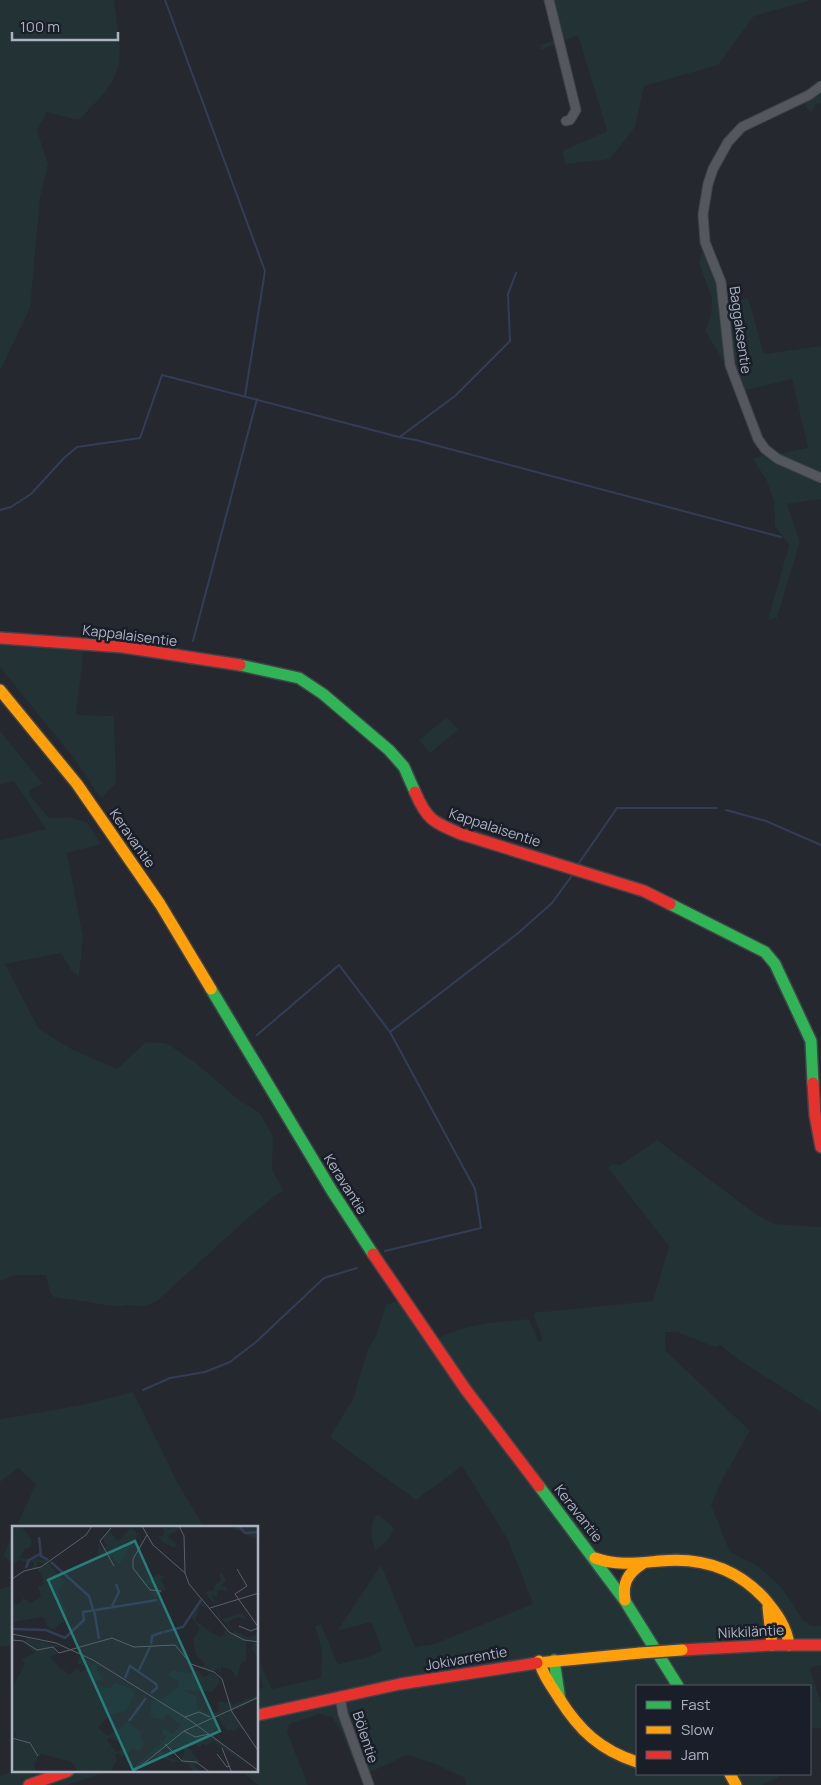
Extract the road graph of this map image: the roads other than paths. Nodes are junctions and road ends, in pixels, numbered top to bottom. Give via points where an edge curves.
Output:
1 (549, 0) edge
2 (821, 86) edge
3 (566, 121) dead end
4 (821, 478) edge
5 (0, 638) edge
6 (0, 690) edge
7 (821, 1147) edge
8 (595, 1558) junction
9 (644, 1563) junction
10 (625, 1601) junction
11 (767, 1603) junction
12 (772, 1645) junction
13 (789, 1645) junction
14 (821, 1645) edge
15 (682, 1650) joint
16 (554, 1660) junction
17 (539, 1661) junction
18 (677, 1685) edge
19 (340, 1696) junction
20 (561, 1702) junction
21 (259, 1715) edge
22 (636, 1762) edge
23 (65, 1772) edge
24 (29, 1785) edge
25 (369, 1785) edge

1 - 3 street via 576,110
2 - 4 street, Baggaksentie via 734,134 716,163 708,184 703,228 705,242 721,282 730,365 758,439 778,459
5 - 7 main road, Kappalaisentie via 123,648 270,670 299,678 389,750 404,767 424,813 438,824 644,891 757,947 775,964 811,1041 815,1115
6 - 8 main road, Keravantie via 77,784 160,904 332,1191 423,1329
8 - 9 main road via 609,1564
8 - 10 main road, Keravantie
9 - 10 main road via 625,1579
9 - 11 main road via 678,1560 711,1564 738,1576
10 - 18 main road, Keravantie
11 - 12 main road via 771,1615
11 - 13 main road via 786,1630
12 - 13 main road, Nikkiläntie
12 - 15 main road, Nikkiläntie
13 - 14 main road, Nikkiläntie
15 - 16 main road, Jokivarrentie, bridge
16 - 17 main road, Jokivarrentie
16 - 20 main road
17 - 19 main road, Jokivarrentie
17 - 20 main road via 546,1682
19 - 21 main road, Jokivarrentie
19 - 25 street, Bölentie via 343,1714
20 - 22 main road via 573,1723 599,1747
23 - 24 main road

